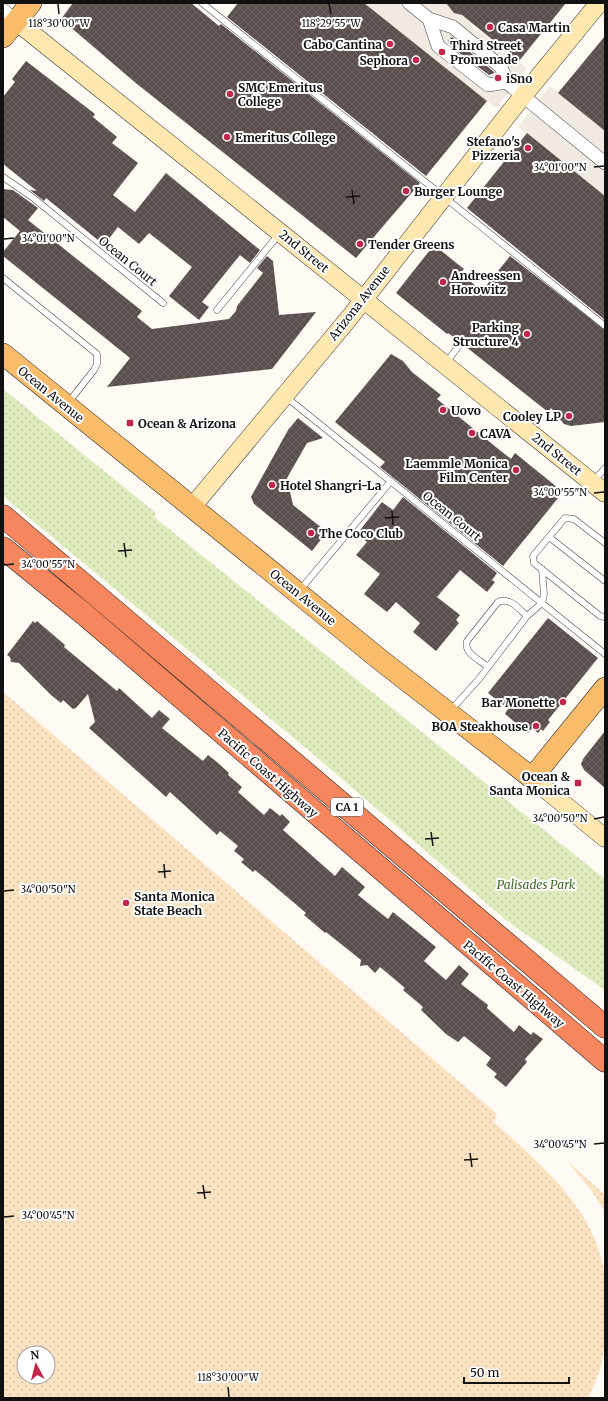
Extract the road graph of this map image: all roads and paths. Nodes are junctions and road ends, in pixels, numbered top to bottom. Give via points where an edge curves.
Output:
1 (31, 3) edge
2 (202, 3) edge
3 (409, 3) edge
4 (599, 3) edge
5 (10, 16) edge
6 (429, 19) junction
7 (3, 37) edge
8 (507, 82) junction
9 (523, 96) junction
10 (605, 163) edge
11 (3, 177) edge
12 (443, 197) junction
13 (280, 232) junction
14 (3, 278) edge
15 (363, 299) junction
16 (163, 303) dead end
17 (218, 310) dead end
18 (605, 326) edge
19 (461, 343) dead end
20 (3, 354) edge
21 (444, 364) junction
22 (285, 396) junction
23 (65, 406) junction
24 (605, 468) edge
25 (391, 481) junction
26 (599, 488) edge
27 (192, 507) junction
28 (3, 516) edge
29 (549, 537) junction
30 (605, 543) edge
31 (3, 548) edge
32 (542, 569) junction
33 (605, 581) edge
34 (298, 593) junction
35 (542, 603) junction
36 (527, 616) junction
37 (605, 617) edge
38 (605, 654) edge
39 (488, 666) junction
40 (605, 688) edge
41 (449, 713) junction
42 (532, 778) junction
43 (605, 838) edge
44 (602, 1024) edge
45 (605, 1061) edge

1 - 5 main road
2 - 12 lane
3 - 6 street
4 - 9 street, Arizona Avenue
5 - 7 main road
5 - 13 street, 2nd Street
6 - 8 street via 453,27 501,67
6 - 8 street via 438,46 488,85
8 - 9 street
9 - 10 street
9 - 12 street, Arizona Avenue
11 - 16 lane, Ocean Court via 32,197
12 - 15 street, Arizona Avenue
12 - 18 lane
13 - 15 street, 2nd Street
13 - 17 lane
14 - 23 lane via 97,354 98,364
15 - 21 street, 2nd Street
15 - 22 street, Arizona Avenue
19 - 21 lane
20 - 23 main road, Ocean Avenue
21 - 26 street, 2nd Street
22 - 25 lane, Ocean Court
22 - 27 street, Arizona Avenue
23 - 27 main road, Ocean Avenue
24 - 26 lane
25 - 34 lane
25 - 35 lane, Ocean Court
27 - 34 main road, Ocean Avenue
28 - 44 highway, Pacific Coast Highway / CA 1
29 - 30 lane via 564,518 568,517
29 - 32 lane via 533,556 534,563
29 - 33 lane
31 - 45 highway, Pacific Coast Highway / CA 1 via 84,614
32 - 35 lane
32 - 37 lane via 600,616
34 - 41 main road, Ocean Avenue
35 - 36 lane
35 - 38 lane, Ocean Court
36 - 39 lane
36 - 39 lane via 508,600 498,602 467,641 467,650
39 - 41 lane
40 - 42 main road
41 - 42 main road, Ocean Avenue
42 - 43 street, Ocean Avenue

